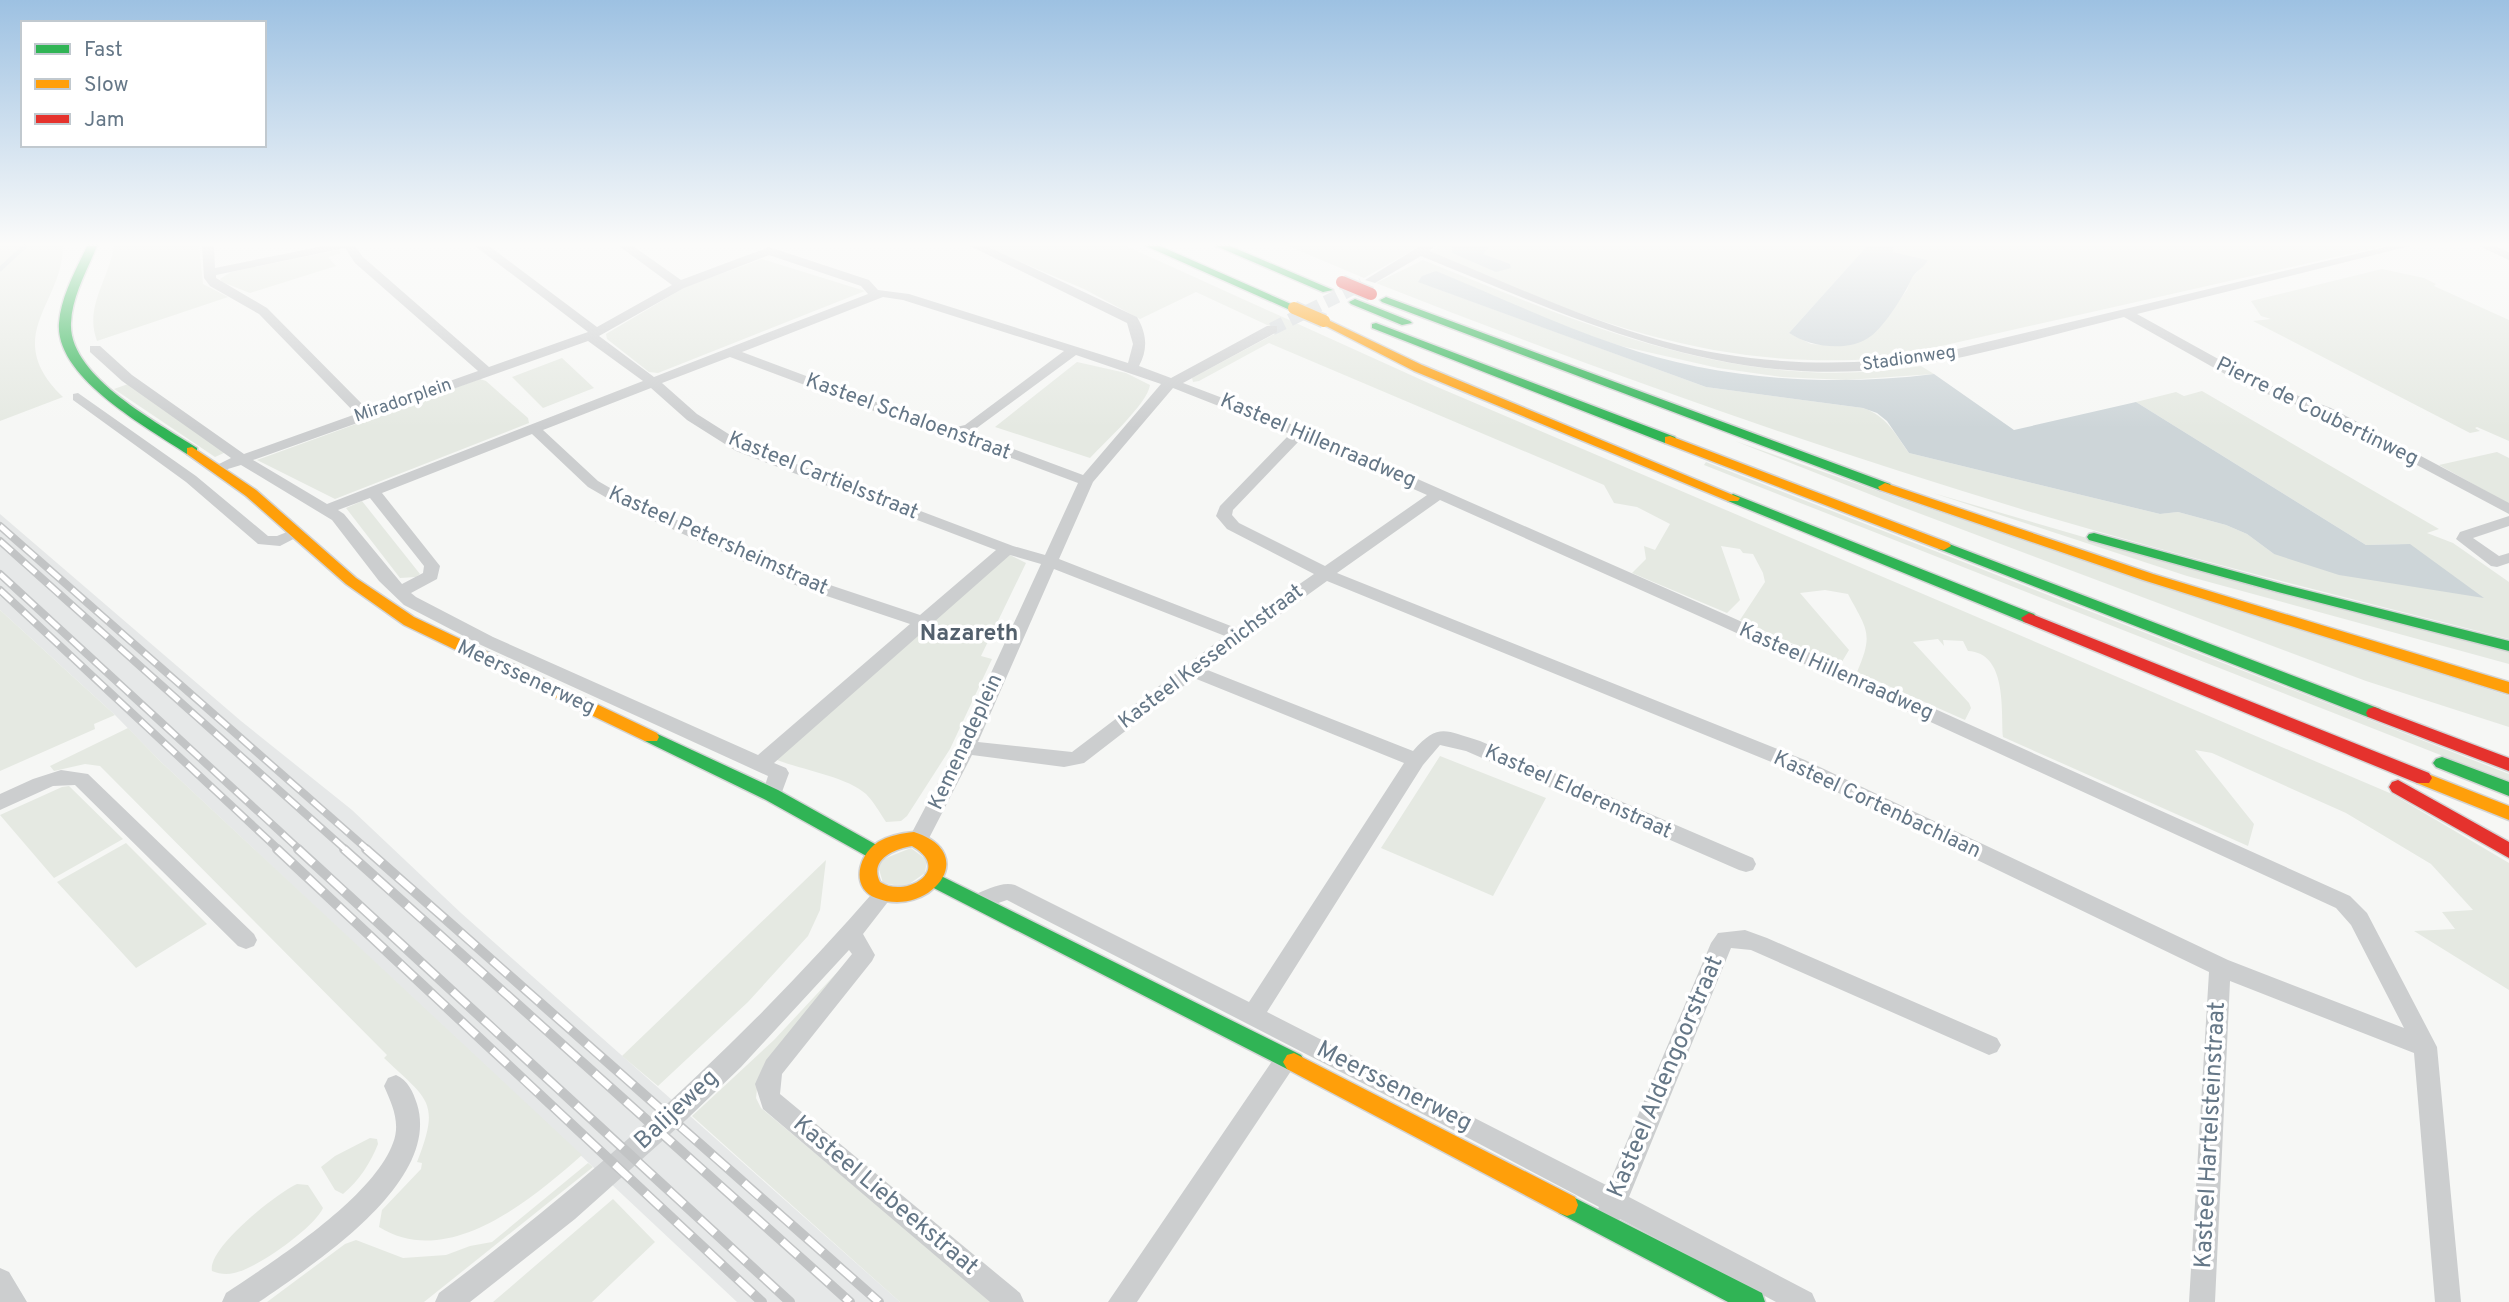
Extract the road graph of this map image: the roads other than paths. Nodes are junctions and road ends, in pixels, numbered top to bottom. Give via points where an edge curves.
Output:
1 (69, 307) edge
2 (256, 307) edge
3 (412, 307) edge
4 (558, 307) edge
5 (641, 307) edge
6 (842, 307) edge
7 (936, 307) edge
8 (1104, 307) edge
9 (1290, 307) edge
10 (1329, 307) edge
11 (1367, 307) edge
12 (1417, 307) edge
13 (1561, 307) edge
14 (2152, 307) edge
15 (2126, 313) junction
16 (1324, 321) junction
17 (1272, 329) tunnel mouth
18 (593, 334) junction
19 (95, 349) dead end
20 (1074, 350) junction
21 (729, 352) junction
22 (1537, 358) junction
23 (1131, 368) junction
24 (486, 372) junction
25 (127, 378) junction
26 (652, 382) junction
27 (1172, 382) junction
28 (102, 388) junction
29 (365, 415) junction
30 (533, 428) junction
31 (1299, 432) junction
32 (957, 433) junction
33 (243, 458) junction
34 (218, 468) junction
35 (1086, 481) junction
36 (372, 490) junction
37 (1439, 494) junction
38 (327, 509) junction
39 (2509, 509) edge
40 (2011, 513) dead end
41 (2509, 521) edge
42 (2072, 531) dead end
43 (298, 533) junction
44 (2026, 535) junction
45 (1895, 546) dead end
46 (1007, 549) junction
47 (2509, 558) edge
48 (1049, 561) junction
49 (2031, 562) dead end
50 (1917, 572) junction
51 (1325, 573) junction
52 (400, 592) junction
53 (922, 622) junction
54 (1238, 635) junction
55 (2509, 646) edge
56 (2462, 656) dead end
57 (1191, 670) junction
58 (2509, 688) edge
59 (966, 747) junction
60 (2421, 754) dead end
61 (1416, 760) junction
62 (2339, 762) dead end
63 (760, 764) junction
64 (2509, 765) edge
65 (2377, 778) dead end
66 (2509, 789) edge
67 (772, 794) junction
68 (0, 803) edge
69 (2509, 813) edge
70 (918, 840) junction
71 (2509, 850) edge
72 (876, 853) junction
73 (1746, 864) dead end
74 (933, 879) junction
75 (884, 894) junction
76 (981, 901) junction
77 (851, 933) junction
78 (246, 940) dead end
79 (2220, 967) junction
80 (1252, 1015) junction
81 (1989, 1045) dead end
82 (2425, 1047) junction
83 (1287, 1058) junction
84 (396, 1086) dead end
85 (1609, 1213) junction
86 (0, 1281) edge
87 (14, 1302) edge
88 (235, 1302) edge
89 (448, 1302) edge
90 (1011, 1302) edge
91 (1121, 1302) edge
92 (1753, 1302) edge
93 (1803, 1302) edge
94 (2202, 1302) edge
95 (2448, 1302) edge

1 - 28 main road, Meerssenerweg via 65,334 76,361
2 - 29 street
3 - 24 street
4 - 18 street
5 - 18 street, Miradorplein
6 - 21 street
7 - 20 street, Kasteel Hillenraadweg
8 - 23 street via 1132,320 1138,332 1140,353
9 - 16 main road, bridge
10 - 64 main road
11 - 49 main road
12 - 22 main road
13 - 15 street, Stadionweg via 1623,333 1682,349 1820,367 1903,363
14 - 15 street, Stadionweg
15 - 39 street, Pierre de Coubertinweg via 2253,384 2326,411
16 - 45 main road
16 - 50 main road via 1509,407
17 - 27 street, Kemenadeplein
18 - 24 street, Miradorplein
18 - 26 street
19 - 25 street, Meerssenerweg
20 - 23 street, Kasteel Hillenraadweg
20 - 32 street
21 - 26 street
21 - 32 street, Kasteel Schaloenstraat via 946,433
22 - 40 main road via 1581,368 1847,462
22 - 44 main road via 1815,463
23 - 27 street, Kasteel Hillenraadweg
24 - 29 street, Miradorplein
25 - 28 street
25 - 33 street, Meerssenerweg
26 - 30 street
26 - 46 street, Kasteel Cartielsstraat via 692,417 741,448
27 - 31 street, Kasteel Hillenraadweg
27 - 35 street, Kemenadeplein
28 - 34 main road, Meerssenerweg
28 - 43 street via 78,397 191,479 264,541
29 - 33 street, Miradorplein
30 - 36 street
30 - 53 street, Kasteel Petersheimstraat via 593,484 624,502 806,583
31 - 37 street, Kasteel Hillenraadweg
31 - 51 street, Kasteel Cortenbachlaan via 1225,509 1224,516 1233,526
32 - 35 street, Kasteel Schaloenstraat
33 - 34 street, Miradorplein
33 - 38 street, Meerssenerweg
34 - 43 main road, Meerssenerweg
35 - 48 street, Kemenadeplein
36 - 38 street
36 - 52 street via 432,566 431,575
37 - 51 street, Kasteel Kessenichstraat
37 - 82 street, Kasteel Hillenraadweg via 2337,898 2359,919
38 - 52 street, Meerssenerweg
41 - 47 street via 2464,539 2497,562
42 - 55 main road
43 - 67 main road, Meerssenerweg via 351,581 409,621
44 - 56 main road
44 - 58 main road
46 - 48 street
46 - 53 street
48 - 54 street
48 - 59 street, Kemenadeplein
50 - 62 main road via 1948,594 2003,619
50 - 69 main road
51 - 54 street, Kasteel Kessenichstraat
51 - 79 street, Kasteel Cortenbachlaan via 1798,765
52 - 63 street, Meerssenerweg via 453,625
53 - 63 street
54 - 57 street, Kasteel Kessenichstraat
57 - 59 street, Kasteel Kessenichstraat via 1077,758
57 - 61 street
59 - 70 street, Kemenadeplein
60 - 66 main road
61 - 73 street, Kasteel Elderenstraat via 1435,739 1461,741
61 - 80 street
63 - 67 street via 779,773
65 - 71 main road
67 - 72 main road, Meerssenerweg
68 - 78 street via 58,779 81,779
70 - 72 main road via 898,840
70 - 74 main road via 938,854 940,864
72 - 75 main road via 867,877 872,887
74 - 75 main road via 909,894
74 - 76 main road, Meerssenerweg
75 - 77 street, Balijeweg
76 - 80 street, Meerssenerweg via 1008,891
76 - 83 main road, Meerssenerweg
77 - 89 street, Balijeweg via 702,1088 545,1227
77 - 90 street, Kasteel Liebeekstraat via 864,955 774,1067 766,1085 771,1101
79 - 82 street, Kasteel Cortenbachlaan
79 - 94 street, Kasteel Hartelsteinstraat
80 - 85 street, Meerssenerweg
81 - 85 street, Kasteel Aldengoorstraat via 1759,944 1726,939
82 - 95 street
83 - 85 main road, Meerssenerweg
83 - 91 street
84 - 88 street via 409,1130 405,1147 385,1180 302,1256
85 - 92 main road, Meerssenerweg
85 - 93 street, Meerssenerweg
86 - 87 street

